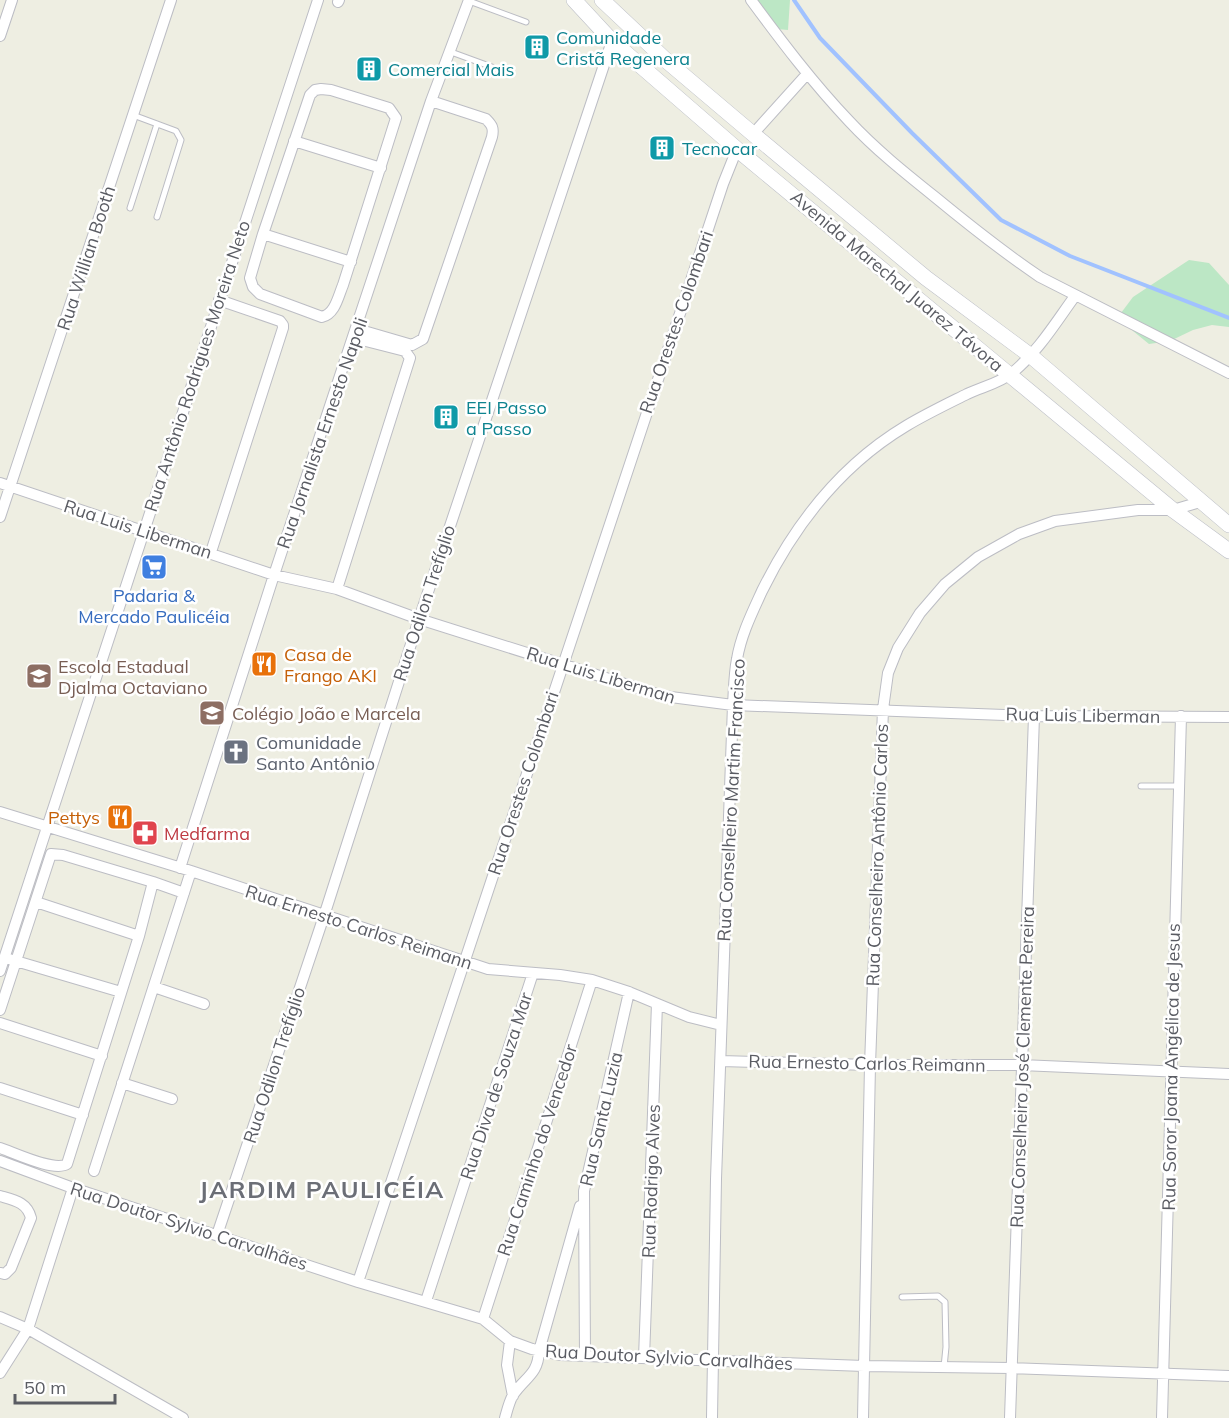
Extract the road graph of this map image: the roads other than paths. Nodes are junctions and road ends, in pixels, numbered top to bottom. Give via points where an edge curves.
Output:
1 (12, 0) edge
2 (171, 0) edge
3 (318, 0) edge
4 (574, 0) edge
5 (602, 0) edge
6 (751, 0) edge
7 (469, 1) edge
8 (526, 22) dead end
9 (0, 36) edge
10 (612, 41) junction
11 (451, 52) junction
12 (492, 67) dead end
13 (807, 74) junction
14 (431, 101) junction
15 (133, 115) junction
16 (157, 124) junction
17 (753, 134) junction
18 (294, 141) junction
19 (737, 150) junction
20 (381, 168) junction
21 (258, 183) junction
22 (278, 190) junction
23 (130, 207) dead end
24 (157, 217) dead end
25 (263, 234) junction
26 (351, 262) junction
27 (1075, 296) junction
28 (219, 300) junction
29 (356, 333) junction
30 (1031, 356) junction
31 (1229, 373) edge
32 (1010, 375) junction
33 (5, 485) edge
34 (1200, 502) junction
35 (1173, 510) junction
36 (0, 517) edge
37 (1229, 525) edge
38 (143, 531) junction
39 (1229, 551) edge
40 (210, 552) junction
41 (274, 575) junction
42 (337, 589) junction
43 (419, 619) junction
44 (562, 664) junction
45 (733, 705) junction
46 (883, 709) junction
47 (1034, 716) junction
48 (1180, 716) junction
49 (1229, 717) edge
50 (1141, 786) dead end
51 (1178, 786) junction
52 (0, 812) edge
53 (48, 828) junction
54 (186, 869) junction
55 (153, 882) junction
56 (184, 893) junction
57 (36, 902) junction
58 (324, 916) junction
59 (139, 936) junction
60 (10, 960) junction
61 (464, 962) junction
62 (0, 971) edge
63 (533, 973) junction
64 (592, 981) junction
65 (154, 987) junction
66 (121, 992) junction
67 (629, 992) junction
68 (204, 1004) dead end
69 (657, 1004) junction
70 (0, 1010) edge
71 (0, 1023) edge
72 (721, 1025) junction
73 (102, 1056) junction
74 (721, 1061) junction
75 (870, 1065) junction
76 (1021, 1065) junction
77 (1171, 1072) junction
78 (1229, 1074) edge
79 (123, 1083) junction
80 (0, 1088) edge
81 (172, 1099) dead end
82 (83, 1115) junction
83 (0, 1148) edge
84 (0, 1161) edge
85 (94, 1171) dead end
86 (73, 1188) junction
87 (584, 1191) junction
88 (0, 1196) edge
89 (217, 1235) junction
90 (0, 1273) edge
91 (358, 1282) junction
92 (902, 1297) dead end
93 (426, 1301) junction
94 (0, 1317) edge
95 (483, 1319) junction
96 (28, 1329) junction
97 (510, 1341) junction
98 (539, 1351) junction
99 (585, 1356) junction
100 (644, 1358) junction
101 (713, 1360) junction
102 (864, 1366) junction
103 (944, 1367) junction
104 (1011, 1368) junction
105 (0, 1373) edge
106 (1163, 1375) junction
107 (1229, 1376) edge
108 (513, 1396) junction
109 (183, 1418) edge
110 (505, 1418) edge
111 (712, 1418) edge
112 (863, 1418) edge
113 (1010, 1418) edge
114 (1162, 1418) edge

1 - 9 street
2 - 15 street, Rua Willian Booth
3 - 21 street, Rua Antônio Rodrigues Moreira Neto
4 - 10 street, Avenida Marechal Juarez Távora
5 - 17 street, Avenida Marechal Juarez Távora
6 - 13 street
7 - 8 lane
7 - 11 street, Rua Jornalista Ernesto Napoli
10 - 19 street, Avenida Marechal Juarez Távora
10 - 43 street, Rua Odilon Trefíglio
11 - 12 lane
11 - 14 street, Rua Jornalista Ernesto Napoli
13 - 17 street
13 - 27 street via 890,161 1013,259
14 - 29 street, Rua Jornalista Ernesto Napoli
14 - 29 street via 486,119 492,124 492,137 423,339 412,345
15 - 16 lane
15 - 33 street, Rua Willian Booth
16 - 23 lane
16 - 24 lane via 176,130 181,140
17 - 30 street, Avenida Marechal Juarez Távora via 926,278
18 - 20 street
18 - 20 street via 313,92 321,89 389,108 396,118
18 - 22 street
19 - 32 street, Avenida Marechal Juarez Távora
19 - 44 street, Rua Orestes Colombari
20 - 26 street
21 - 22 street
21 - 28 street, Rua Antônio Rodrigues Moreira Neto
22 - 25 street
25 - 26 street
25 - 26 street via 250,278 253,287 261,294 317,315 326,317 334,307
27 - 30 street, Rua Conselheiro Martim Francisco
27 - 31 street
28 - 38 street, Rua Antônio Rodrigues Moreira Neto
28 - 40 street via 280,321 284,328
29 - 41 street, Rua Jornalista Ernesto Napoli
29 - 42 street via 405,351 410,358
30 - 32 street, Rua Conselheiro Martim Francisco
30 - 34 street, Avenida Marechal Juarez Távora
32 - 35 street, Avenida Marechal Juarez Távora
32 - 45 street, Rua Conselheiro Martim Francisco via 907,425 868,452 814,506 775,568 748,622 736,660
33 - 36 street, Rua Willian Booth
33 - 38 street, Rua Luis Liberman
34 - 35 street, Rua Conselheiro Antônio Carlos
34 - 37 street, Avenida Marechal Juarez Távora
35 - 39 street, Avenida Marechal Juarez Távora
35 - 46 street, Rua Conselheiro Antônio Carlos via 1138,510 1055,521 1019,534 978,557 945,584 903,639 888,673
38 - 40 street, Rua Luis Liberman
38 - 53 street, Rua Antônio Rodrigues Moreira Neto
40 - 41 street, Rua Luis Liberman
41 - 42 street, Rua Luis Liberman
41 - 54 street, Rua Jornalista Ernesto Napoli
42 - 43 street, Rua Luis Liberman
43 - 44 street, Rua Luis Liberman
43 - 58 street, Rua Odilon Trefíglio
44 - 45 street, Rua Luis Liberman via 663,696
44 - 61 street, Rua Orestes Colombari
45 - 46 street, Rua Luis Liberman
45 - 72 street, Rua Conselheiro Martim Francisco
46 - 47 street, Rua Luis Liberman
46 - 75 street, Rua Conselheiro Antônio Carlos
47 - 48 street, Rua Luis Liberman
47 - 76 street, Rua Conselheiro José Clemente Pereira
48 - 49 street, Rua Luis Liberman
48 - 51 street, Rua Soror Joana Angélica de Jesus
50 - 51 lane
51 - 77 street, Rua Soror Joana Angélica de Jesus
52 - 53 street, Rua Ernesto Carlos Reimann
53 - 54 street, Rua Ernesto Carlos Reimann
53 - 60 street, Rua Antônio Rodrigues Moreira Neto
54 - 56 street, Rua Jornalista Ernesto Napoli
54 - 58 street, Rua Ernesto Carlos Reimann
55 - 56 street
55 - 57 street via 53,853 47,860
55 - 59 street
56 - 65 street, Rua Jornalista Ernesto Napoli
57 - 59 street
57 - 60 street
58 - 61 street, Rua Ernesto Carlos Reimann
58 - 89 street, Rua Odilon Trefíglio
59 - 66 street
60 - 62 street, Rua Antônio Rodrigues Moreira Neto
60 - 66 street
60 - 70 street
61 - 63 street, Rua Ernesto Carlos Reimann via 488,969
61 - 91 street, Rua Orestes Colombari
63 - 64 street, Rua Ernesto Carlos Reimann
63 - 93 street, Rua Diva de Souza Mar
64 - 67 street, Rua Ernesto Carlos Reimann
64 - 95 street, Rua Caminho do Vencedor
65 - 68 street
65 - 79 street, Rua Jornalista Ernesto Napoli
66 - 73 street
67 - 69 street, Rua Ernesto Carlos Reimann
67 - 87 street, Rua Santa Luzia
69 - 72 street, Rua Ernesto Carlos Reimann
69 - 100 street, Rua Rodrigo Alves
71 - 73 street
72 - 74 street, Rua Conselheiro Martim Francisco
73 - 82 street
74 - 75 street, Rua Ernesto Carlos Reimann
74 - 101 street, Rua Conselheiro Martim Francisco
75 - 76 street, Rua Ernesto Carlos Reimann
75 - 102 street, Rua Conselheiro Antônio Carlos
76 - 77 street, Rua Ernesto Carlos Reimann
76 - 104 street, Rua Conselheiro José Clemente Pereira
77 - 78 street, Rua Ernesto Carlos Reimann
77 - 106 street, Rua Soror Joana Angélica de Jesus
79 - 81 street
79 - 85 street, Rua Jornalista Ernesto Napoli
80 - 82 street
82 - 83 street via 64,1166 51,1166
84 - 86 street, Rua Doutor Sylvio Carvalhães
86 - 89 street, Rua Doutor Sylvio Carvalhães
86 - 96 street
87 - 98 street
87 - 99 street, Rua Santa Luzia
88 - 90 street via 26,1206 31,1218 11,1269
89 - 91 street, Rua Doutor Sylvio Carvalhães
91 - 93 street, Rua Doutor Sylvio Carvalhães
92 - 103 lane via 938,1296 945,1302
93 - 95 street, Rua Doutor Sylvio Carvalhães
94 - 96 street
95 - 97 street, Rua Doutor Sylvio Carvalhães
96 - 105 street
96 - 109 street
97 - 98 street, Rua Doutor Sylvio Carvalhães
97 - 108 street via 507,1365
98 - 99 street, Rua Doutor Sylvio Carvalhães
98 - 108 street via 533,1372
99 - 100 street, Rua Doutor Sylvio Carvalhães
100 - 101 street, Rua Doutor Sylvio Carvalhães
101 - 102 street, Rua Doutor Sylvio Carvalhães
101 - 111 street, Rua Conselheiro Martim Francisco
102 - 103 street, Rua Doutor Sylvio Carvalhães
102 - 112 street, Rua Conselheiro Antônio Carlos
103 - 104 street, Rua Doutor Sylvio Carvalhães
104 - 106 street, Rua Doutor Sylvio Carvalhães
104 - 113 street, Rua Conselheiro José Clemente Pereira
106 - 107 street, Rua Doutor Sylvio Carvalhães
106 - 114 street, Rua Soror Joana Angélica de Jesus
108 - 110 street

